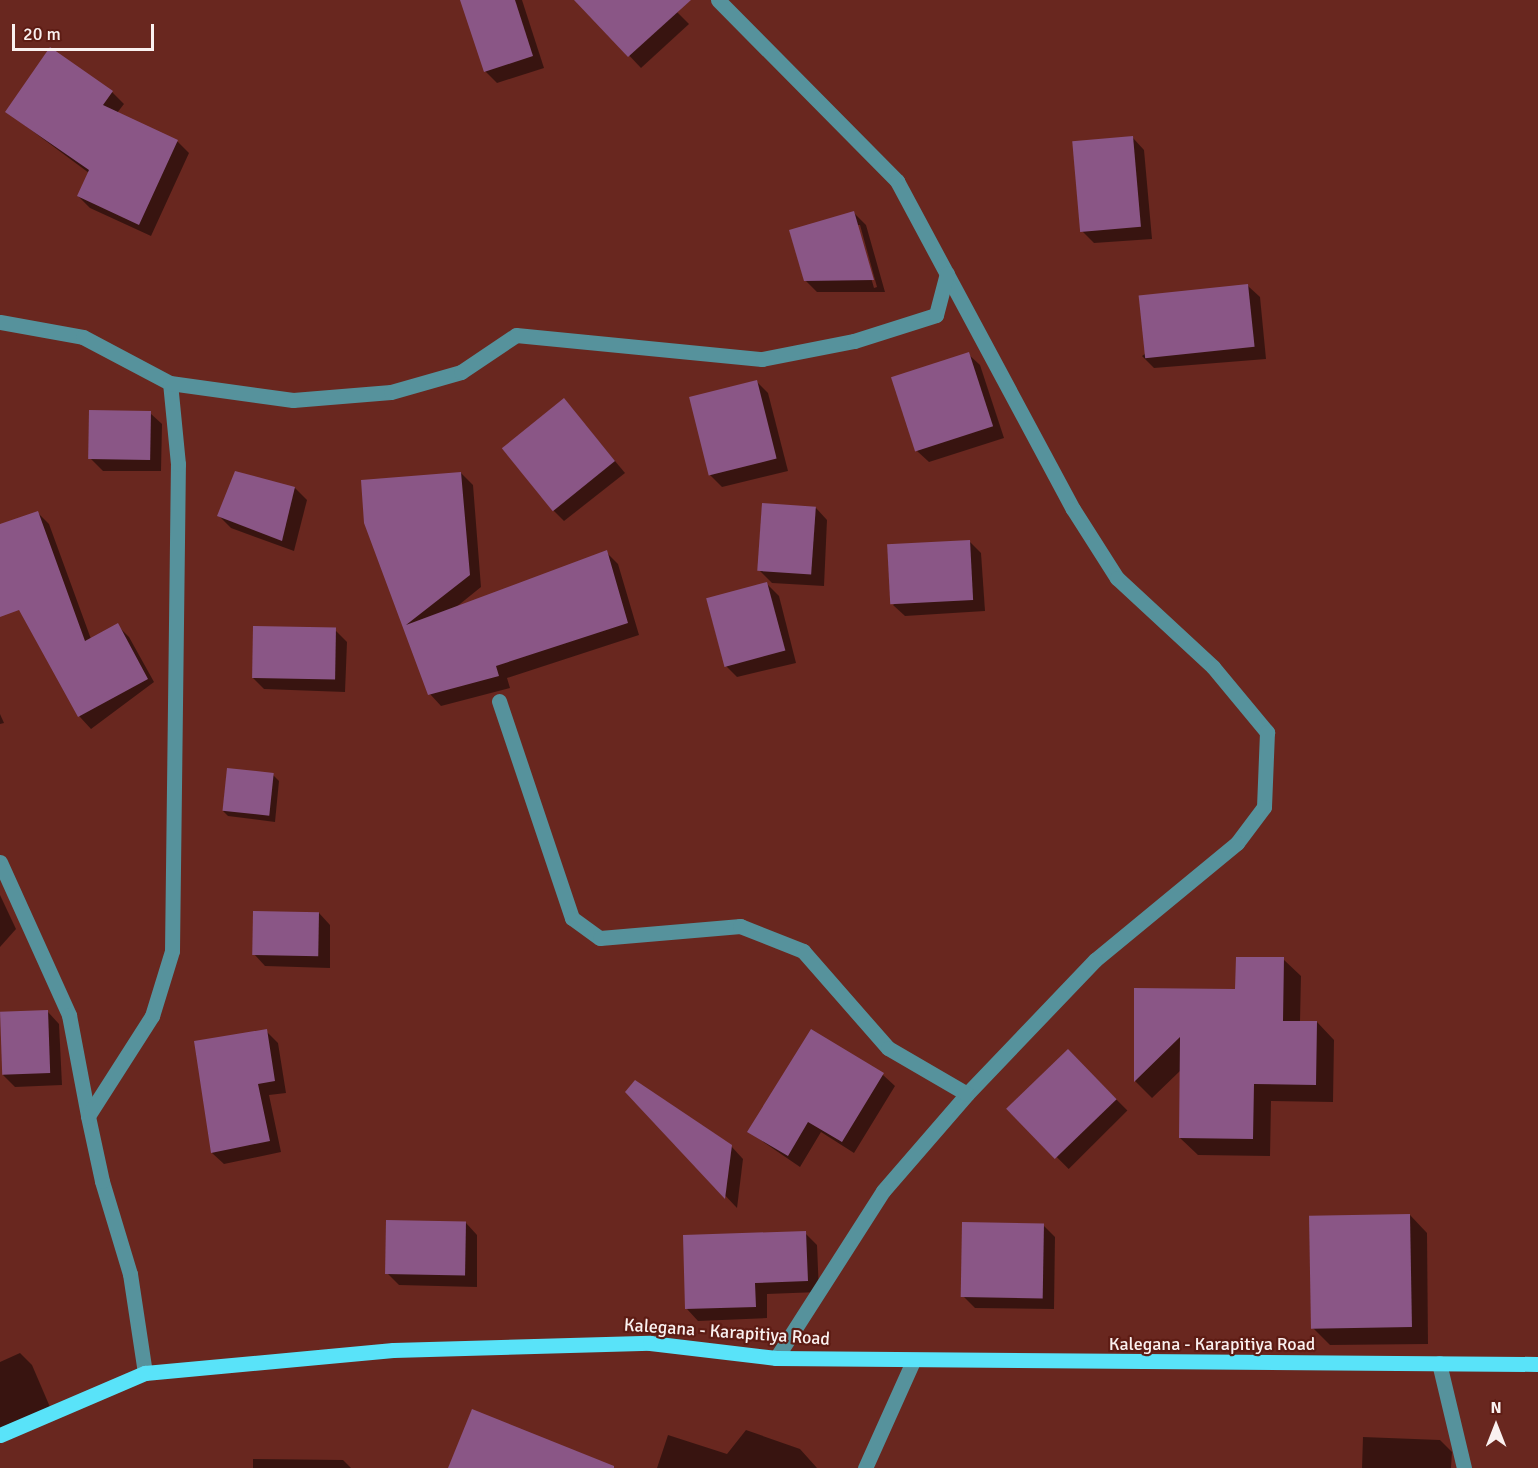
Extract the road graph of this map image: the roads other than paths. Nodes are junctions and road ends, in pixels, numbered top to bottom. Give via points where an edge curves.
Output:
1 (718, 0) edge
2 (947, 273) junction
3 (0, 322) edge
4 (170, 383) junction
5 (499, 701) dead end
6 (0, 862) edge
7 (967, 1094) junction
8 (88, 1116) junction
9 (776, 1358) junction
10 (913, 1361) junction
11 (1439, 1363) junction
12 (1538, 1364) edge
13 (145, 1373) junction
14 (0, 1435) edge
15 (865, 1468) edge
16 (1464, 1468) edge

1 - 2 street via 897,181
2 - 4 street via 936,315 854,341 762,359 516,335 461,372 391,392 293,400
2 - 7 street via 1068,500 1117,578 1213,667 1267,732 1264,807 1237,843 1095,960
3 - 4 street via 83,337
4 - 8 street via 178,464 172,951 152,1016
5 - 7 street via 572,918 600,938 740,926 803,951 888,1048
6 - 8 street via 69,1015
7 - 9 street via 883,1191
8 - 13 street via 102,1181 130,1274
9 - 10 main road, Kalegana - Karapitiya Road
9 - 13 main road, Kalegana - Karapitiya Road via 650,1343 393,1350
10 - 11 main road, Kalegana - Karapitiya Road
10 - 15 street
11 - 12 main road, Kalegana - Karapitiya Road
11 - 16 street
13 - 14 main road, Kalegana - Karapitiya Road

